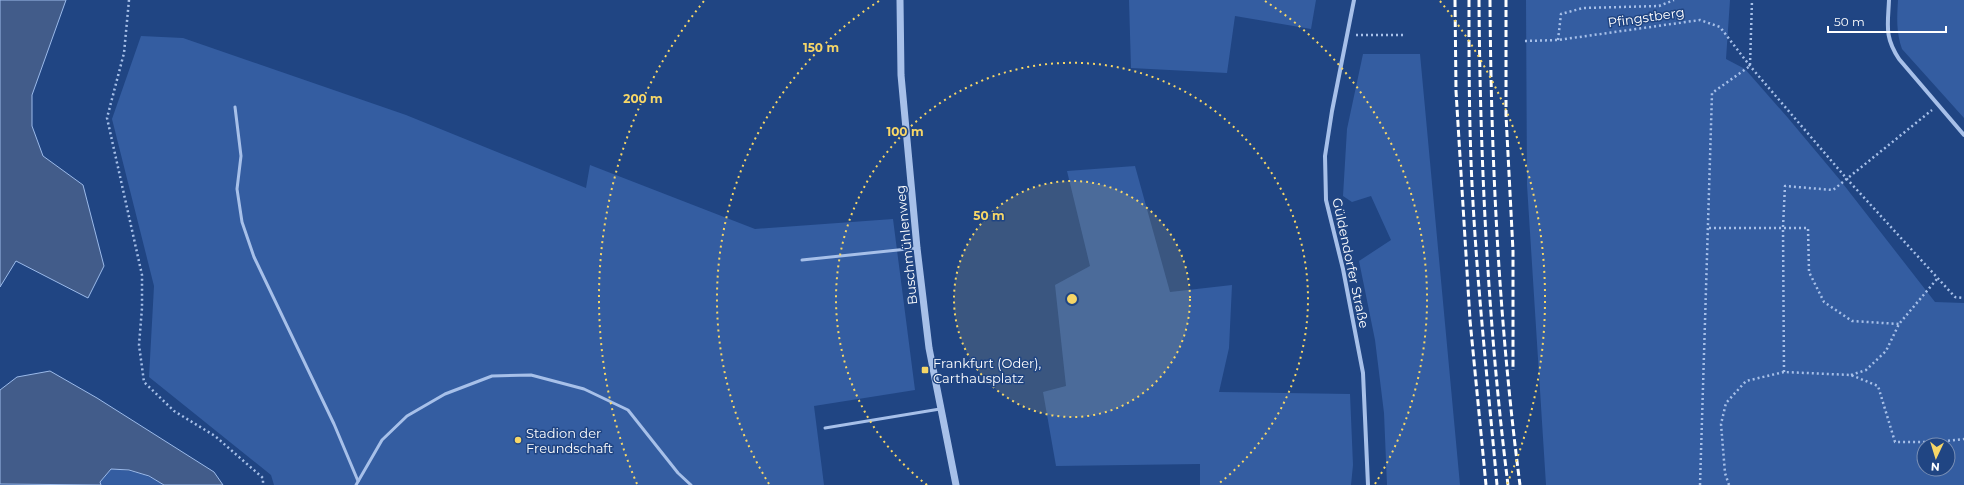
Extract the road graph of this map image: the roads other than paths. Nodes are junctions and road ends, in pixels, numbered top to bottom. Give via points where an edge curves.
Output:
1 (900, 0) edge
2 (1354, 0) edge
3 (1889, 0) edge
4 (235, 108) dead end
5 (1964, 135) edge
6 (917, 248) junction
7 (802, 260) dead end
8 (940, 410) junction
9 (825, 428) dead end
10 (358, 481) junction
11 (356, 485) edge
12 (691, 485) edge
13 (956, 485) edge
14 (1368, 485) edge

1 - 6 street, Buschmühlenweg via 901,75
2 - 14 street, Güldendorfer Straße via 1325,156 1326,200 1343,269 1363,373
3 - 5 street via 1887,36 1891,47
4 - 10 lane via 241,156 237,189 242,222 254,257 334,424
6 - 7 lane
6 - 8 street, Buschmühlenweg
8 - 9 lane
8 - 13 street, Buschmühlenweg
10 - 11 lane
10 - 12 lane via 382,440 407,416 445,394 492,376 531,375 584,389 628,410 678,473

